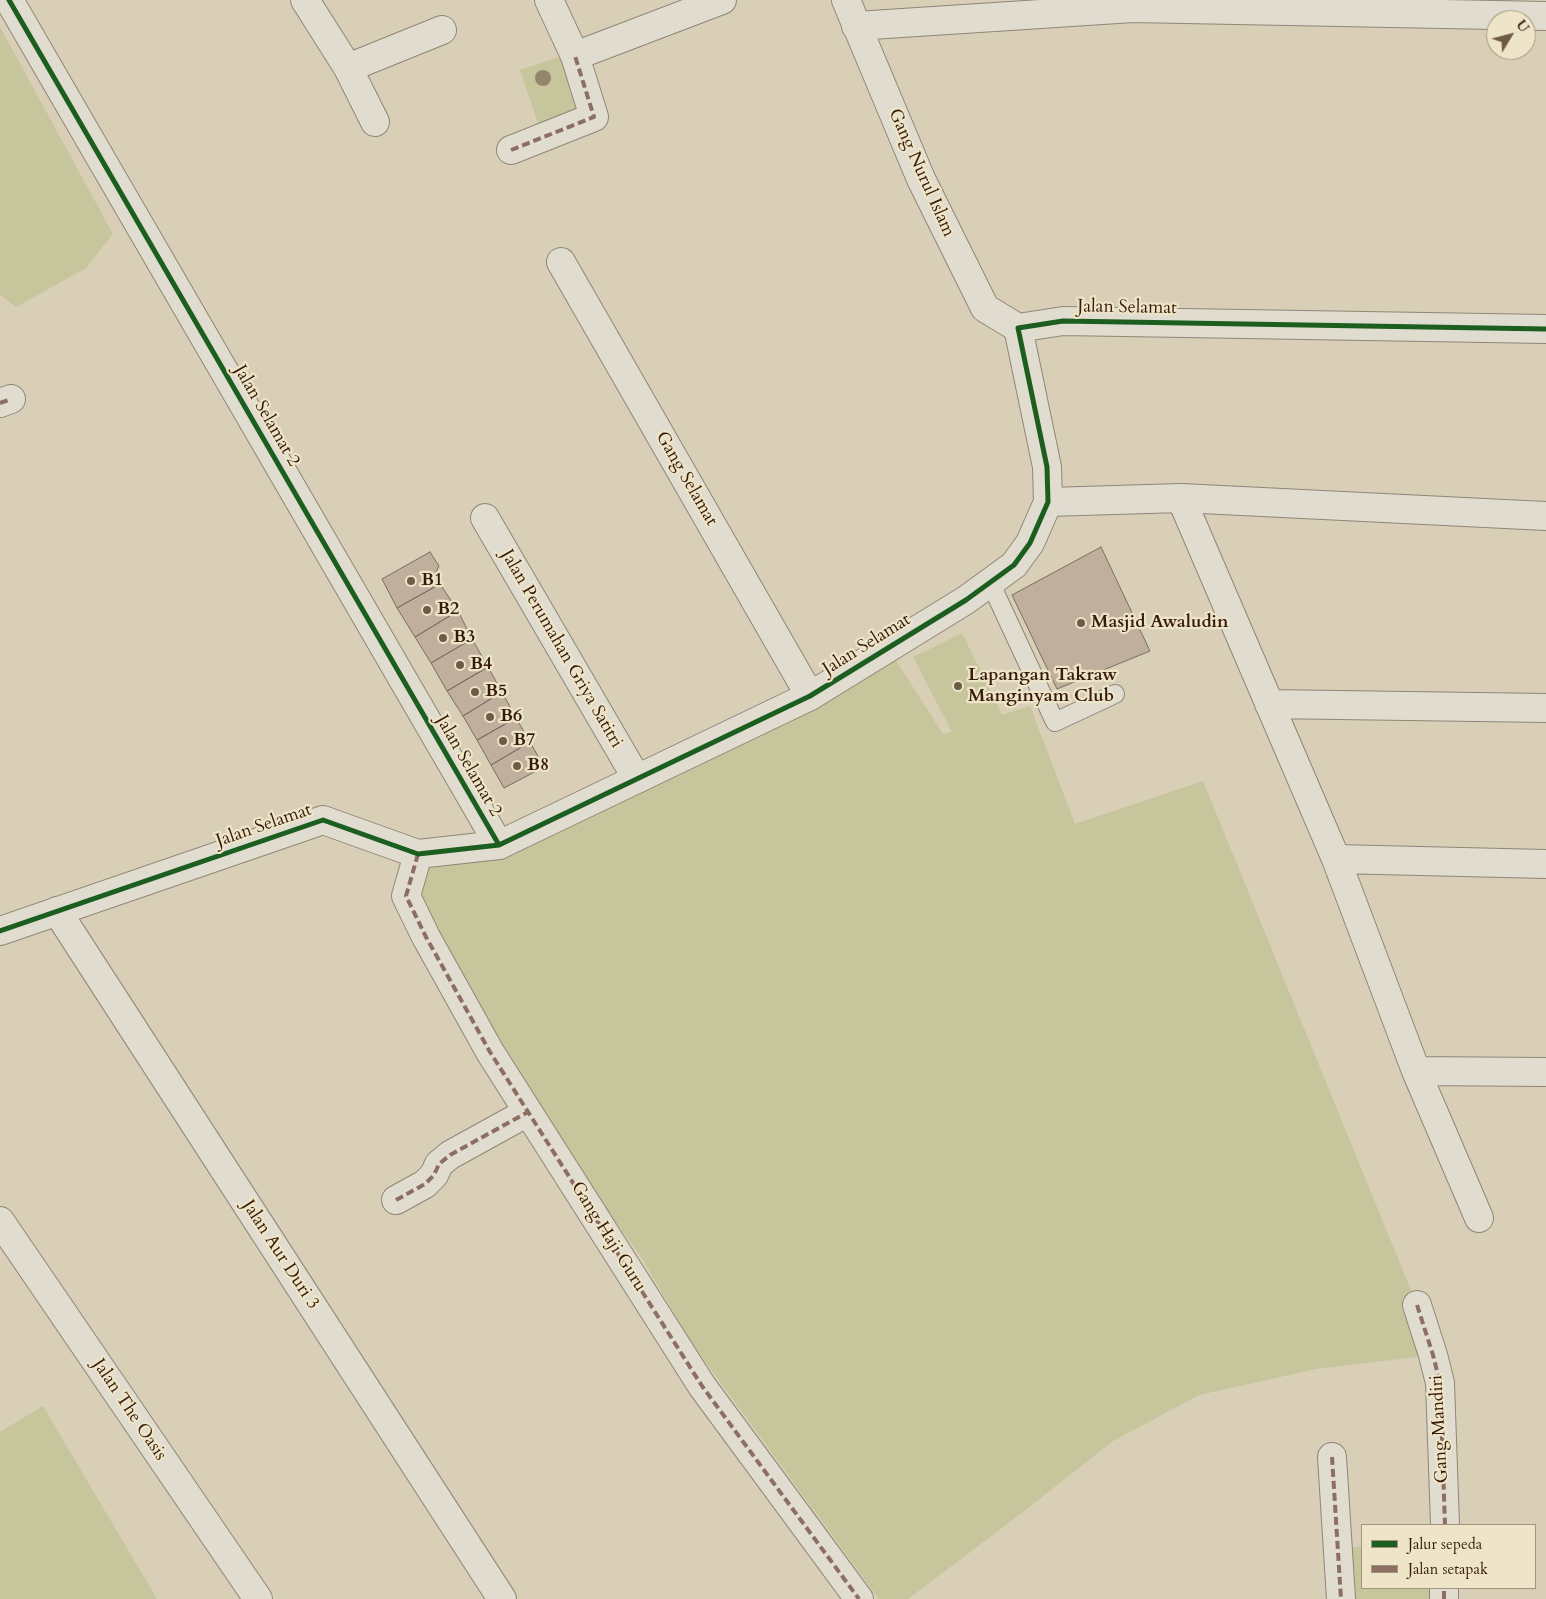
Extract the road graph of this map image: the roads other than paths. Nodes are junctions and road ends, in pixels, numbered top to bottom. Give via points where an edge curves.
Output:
1 (9, 0) edge
2 (305, 0) edge
3 (549, 0) edge
4 (722, 0) edge
5 (846, 0) edge
6 (1546, 16) edge
7 (856, 26) junction
8 (442, 30) dead end
9 (575, 56) junction
10 (348, 68) junction
11 (375, 122) dead end
12 (511, 150) dead end
13 (561, 262) dead end
14 (1018, 328) junction
15 (1546, 329) edge
16 (1181, 498) junction
17 (1048, 502) junction
18 (1546, 516) edge
19 (485, 518) dead end
20 (990, 582) junction
21 (1115, 694) dead end
22 (810, 696) junction
23 (1268, 704) junction
24 (1546, 708) edge
25 (637, 779) junction
26 (499, 845) junction
27 (418, 854) junction
28 (1336, 859) junction
29 (1546, 864) edge
30 (57, 912) junction
31 (0, 930) edge
32 (1416, 1070) junction
33 (1546, 1072) edge
34 (528, 1112) junction
35 (396, 1200) dead end
36 (1479, 1218) dead end
37 (0, 1221) edge
38 (1417, 1305) dead end
39 (1332, 1457) dead end
40 (1444, 1524) edge
41 (258, 1599) edge
42 (502, 1599) edge
43 (859, 1599) edge
44 (1341, 1599) edge

1 - 26 street, Jalan Selamat 2
2 - 10 street
3 - 9 street
4 - 9 street
5 - 7 street, Gang Nurul Islam
6 - 7 street via 1133,8
7 - 14 street, Gang Nurul Islam via 922,179 985,308
8 - 10 street
9 - 12 street via 594,117
10 - 11 street
13 - 22 street, Gang Selamat
14 - 15 street, Jalan Selamat via 1063,321
14 - 17 street, Jalan Selamat via 1047,467
16 - 17 street
16 - 18 street
16 - 23 street
17 - 20 street, Jalan Selamat via 1030,543 1014,565
19 - 25 street, Jalan Perumahan Griya Satitri
20 - 21 lane via 1055,722
20 - 22 street, Jalan Selamat
22 - 25 street, Jalan Selamat
23 - 24 street
23 - 28 street
25 - 26 street, Jalan Selamat
26 - 27 street, Jalan Selamat
27 - 30 street, Jalan Selamat via 323,820
27 - 34 street, Gang Haji Guru via 406,896 486,1044
28 - 29 street
28 - 32 street
30 - 31 street, Jalan Selamat
30 - 42 street, Jalan Aur Duri 3
32 - 33 street
32 - 36 street
34 - 35 street via 450,1155 424,1184
34 - 43 street, Gang Haji Guru via 702,1386
37 - 41 street, Jalan The Oasis
38 - 40 street, Gang Mandiri via 1440,1383
39 - 44 street

